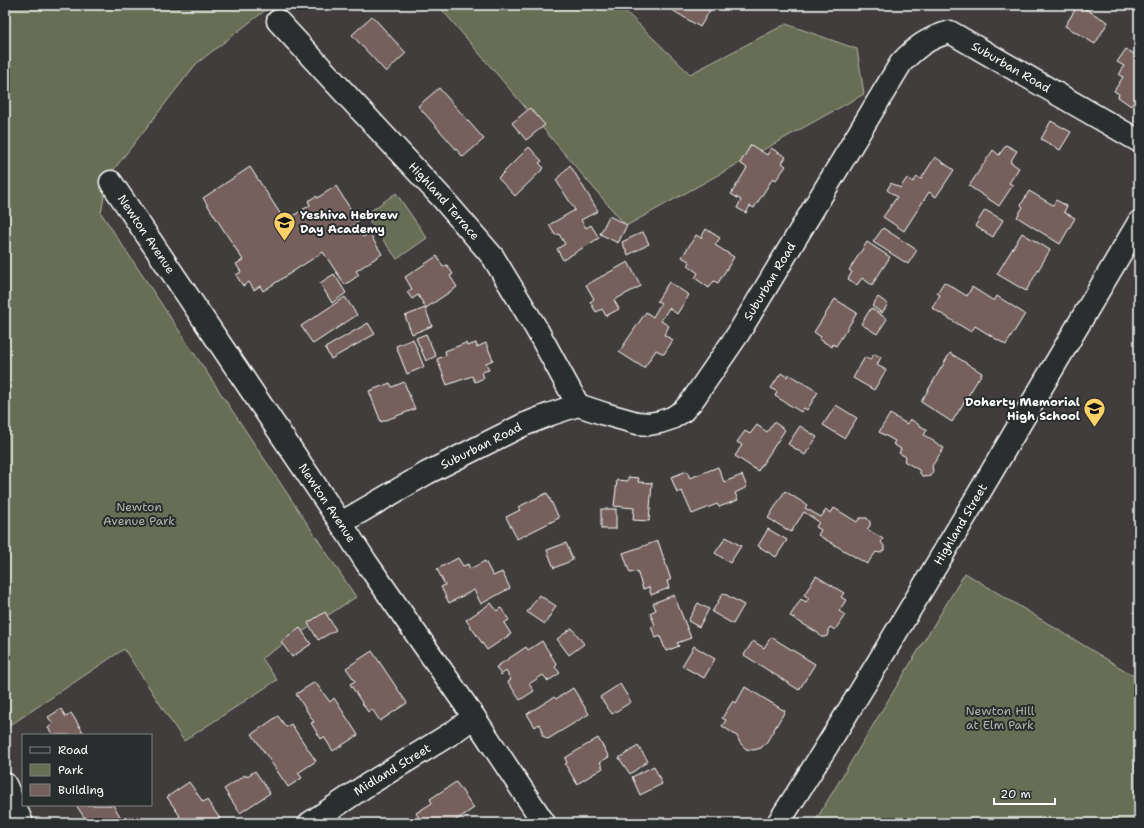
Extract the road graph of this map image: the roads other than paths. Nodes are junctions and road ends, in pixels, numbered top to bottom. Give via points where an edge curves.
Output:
1 (278, 21) dead end
2 (1139, 142) edge
3 (112, 182) dead end
4 (1139, 222) edge
5 (578, 405) junction
6 (341, 522) junction
7 (474, 717) junction
8 (5, 784) edge
9 (22, 823) edge
10 (310, 823) edge
11 (544, 823) edge
12 (778, 823) edge

1 - 5 street, Highland Terrace via 443,198 493,257
2 - 5 street, Suburban Road via 950,32 936,36 919,46 900,63 738,334 683,411 672,418 649,424 637,423
3 - 6 street, Newton Avenue
4 - 12 street, Highland Street via 980,493
5 - 6 street, Suburban Road via 522,425 427,473
6 - 7 street, Newton Avenue
7 - 10 street, Midland Street
7 - 11 street, Newton Avenue
8 - 9 street

